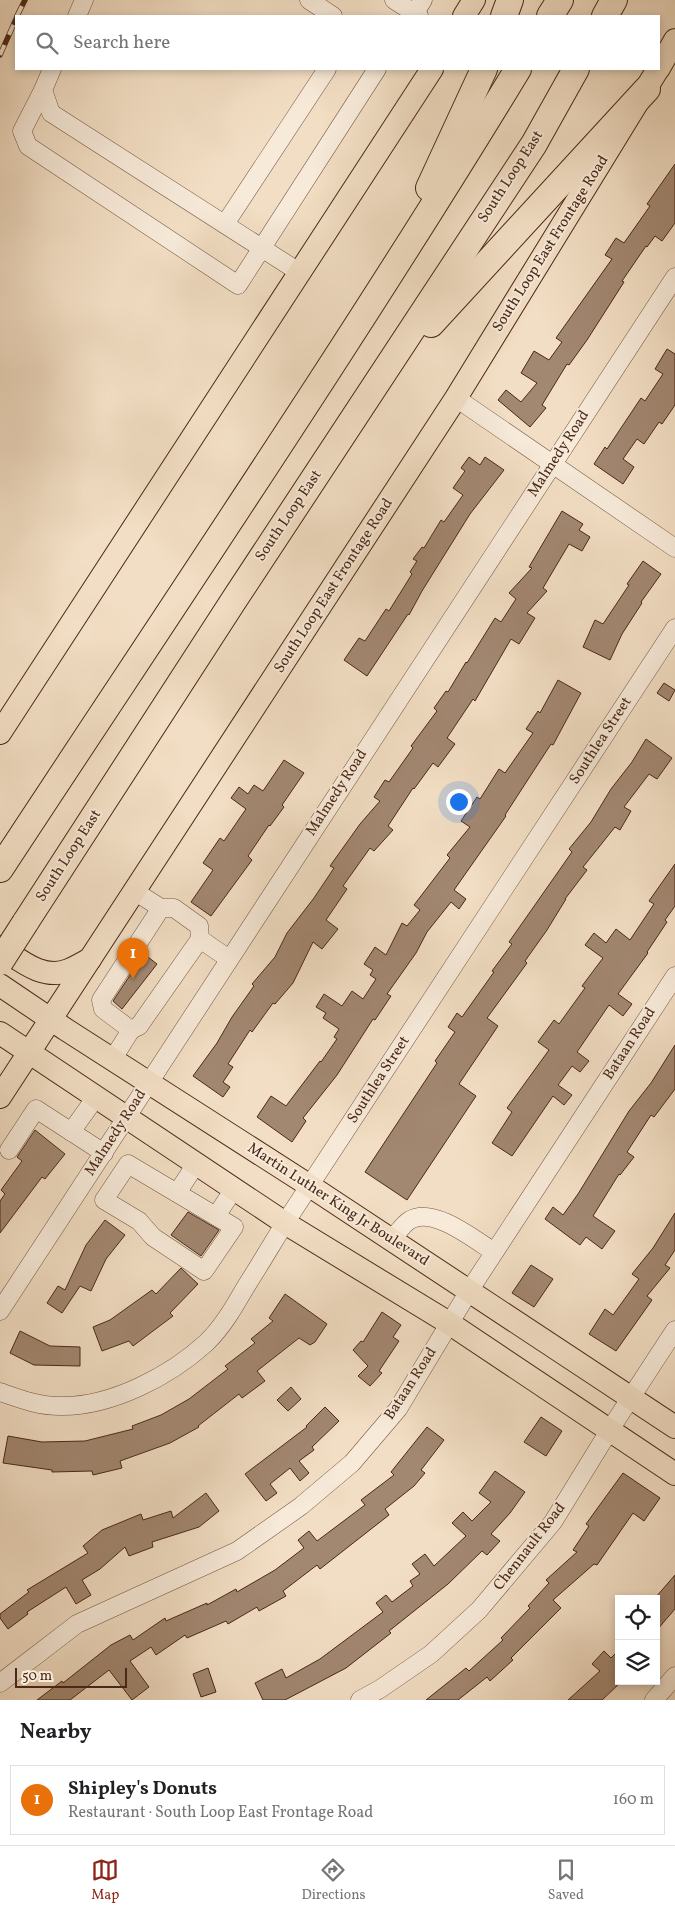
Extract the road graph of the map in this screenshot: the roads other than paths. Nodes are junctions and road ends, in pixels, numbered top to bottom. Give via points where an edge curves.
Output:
1 (84, 0) edge
2 (309, 0) edge
3 (394, 0) edge
4 (474, 0) edge
5 (510, 0) edge
6 (560, 0) edge
7 (614, 0) edge
8 (419, 10) edge
9 (77, 15) edge
10 (331, 15) edge
11 (465, 15) edge
12 (504, 15) edge
13 (551, 15) edge
14 (606, 15) edge
15 (675, 40) edge
16 (660, 66) edge
17 (52, 70) edge
18 (326, 70) edge
19 (376, 70) edge
20 (431, 70) edge
21 (484, 70) edge
22 (517, 70) edge
23 (575, 70) edge
24 (655, 75) edge
25 (43, 90) junction
26 (225, 224) junction
27 (262, 248) junction
28 (299, 272) junction
29 (675, 276) edge
30 (384, 283) junction
31 (380, 380) junction
32 (456, 398) junction
33 (552, 465) junction
34 (675, 548) edge
35 (675, 628) edge
36 (5, 725) edge
37 (0, 748) edge
38 (0, 869) edge
39 (134, 891) junction
40 (160, 908) junction
41 (200, 939) junction
42 (0, 947) edge
43 (90, 959) junction
44 (229, 959) junction
45 (0, 962) edge
46 (675, 976) edge
47 (0, 985) edge
48 (50, 1020) junction
49 (131, 1030) junction
50 (0, 1033) edge
51 (29, 1053) junction
52 (112, 1060) junction
53 (148, 1083) junction
54 (0, 1097) edge
55 (96, 1097) junction
56 (127, 1118) junction
57 (71, 1132) junction
58 (9, 1150) dead end
59 (104, 1153) junction
60 (196, 1164) junction
61 (86, 1178) junction
62 (310, 1186) junction
63 (234, 1189) junction
64 (108, 1193) junction
65 (177, 1193) junction
66 (216, 1216) junction
67 (285, 1223) junction
68 (391, 1240) junction
69 (494, 1252) junction
70 (469, 1291) junction
71 (0, 1311) edge
72 (449, 1323) junction
73 (675, 1330) edge
74 (0, 1392) edge
75 (632, 1398) junction
76 (675, 1427) edge
77 (609, 1431) junction
78 (675, 1474) edge
79 (675, 1676) edge
80 (0, 1683) edge
81 (360, 1700) edge
82 (654, 1700) edge

1 - 9 street
2 - 10 street
3 - 8 street
4 - 11 main road
5 - 12 highway
6 - 13 highway
7 - 14 highway
15 - 16 main road, South Loop East Frontage Road
17 - 25 street
18 - 26 street
19 - 27 street
20 - 28 main road
21 - 30 highway
22 - 30 highway
23 - 31 highway, South Loop East via 534,144
24 - 31 highway
24 - 32 main road, South Loop East Frontage Road
25 - 26 street via 51,113
25 - 27 street via 22,131 28,146 238,285
26 - 27 street
27 - 28 street
28 - 36 main road
29 - 33 street, Malmedy Road
30 - 38 highway
31 - 45 highway, South Loop East, bridge
32 - 33 street
32 - 39 main road, South Loop East Frontage Road
33 - 34 street
33 - 44 street, Malmedy Road
35 - 62 street, Southlea Street
36 - 37 main road
39 - 40 street
39 - 43 main road, South Loop East Frontage Road
40 - 41 street via 174,908 199,926
40 - 49 street via 101,1000 103,1009
41 - 44 street
41 - 49 street via 138,1026
42 - 43 main road via 33,969 50,974 67,971
43 - 48 main road, South Loop East Frontage Road
44 - 53 street, Malmedy Road
46 - 69 street, Bataan Road
47 - 48 main road, Martin Luther King Jr Boulevard
48 - 51 main road, South Loop East Frontage Road
48 - 52 main road, Martin Luther King Jr Boulevard
49 - 52 street
50 - 51 main road
51 - 54 main road, South Loop East Frontage Road
51 - 55 main road
52 - 53 main road, Martin Luther King Jr Boulevard
53 - 56 street, Malmedy Road
53 - 62 main road, Martin Luther King Jr Boulevard
55 - 56 main road
55 - 57 street
56 - 59 street, Malmedy Road
56 - 60 main road
57 - 58 street via 36,1109
57 - 59 street
59 - 61 street, Malmedy Road
60 - 63 main road
60 - 65 street
61 - 64 street
61 - 71 street, Malmedy Road
62 - 67 street, Southlea Street
62 - 68 main road, Martin Luther King Jr Boulevard
63 - 66 street
63 - 67 main road
64 - 65 street via 128,1164
64 - 66 street via 104,1200 138,1221 153,1237 204,1271 234,1227
65 - 66 street
67 - 72 main road
67 - 74 street, Southlea Street via 229,1316 206,1343 180,1363 127,1392 93,1403 61,1407
68 - 69 street via 409,1220 421,1216 445,1221
68 - 70 main road, Martin Luther King Jr Boulevard
69 - 70 street, Bataan Road
70 - 72 street, Bataan Road
70 - 75 main road, Martin Luther King Jr Boulevard
72 - 77 main road
72 - 80 street, Bataan Road via 398,1409 352,1462 301,1506 237,1551 77,1624
73 - 75 street, Chennault Road
75 - 76 main road, Martin Luther King Jr Boulevard
75 - 77 street, Chennault Road
77 - 78 main road
77 - 81 street, Chennault Road via 553,1522 479,1610 431,1654
79 - 82 street

